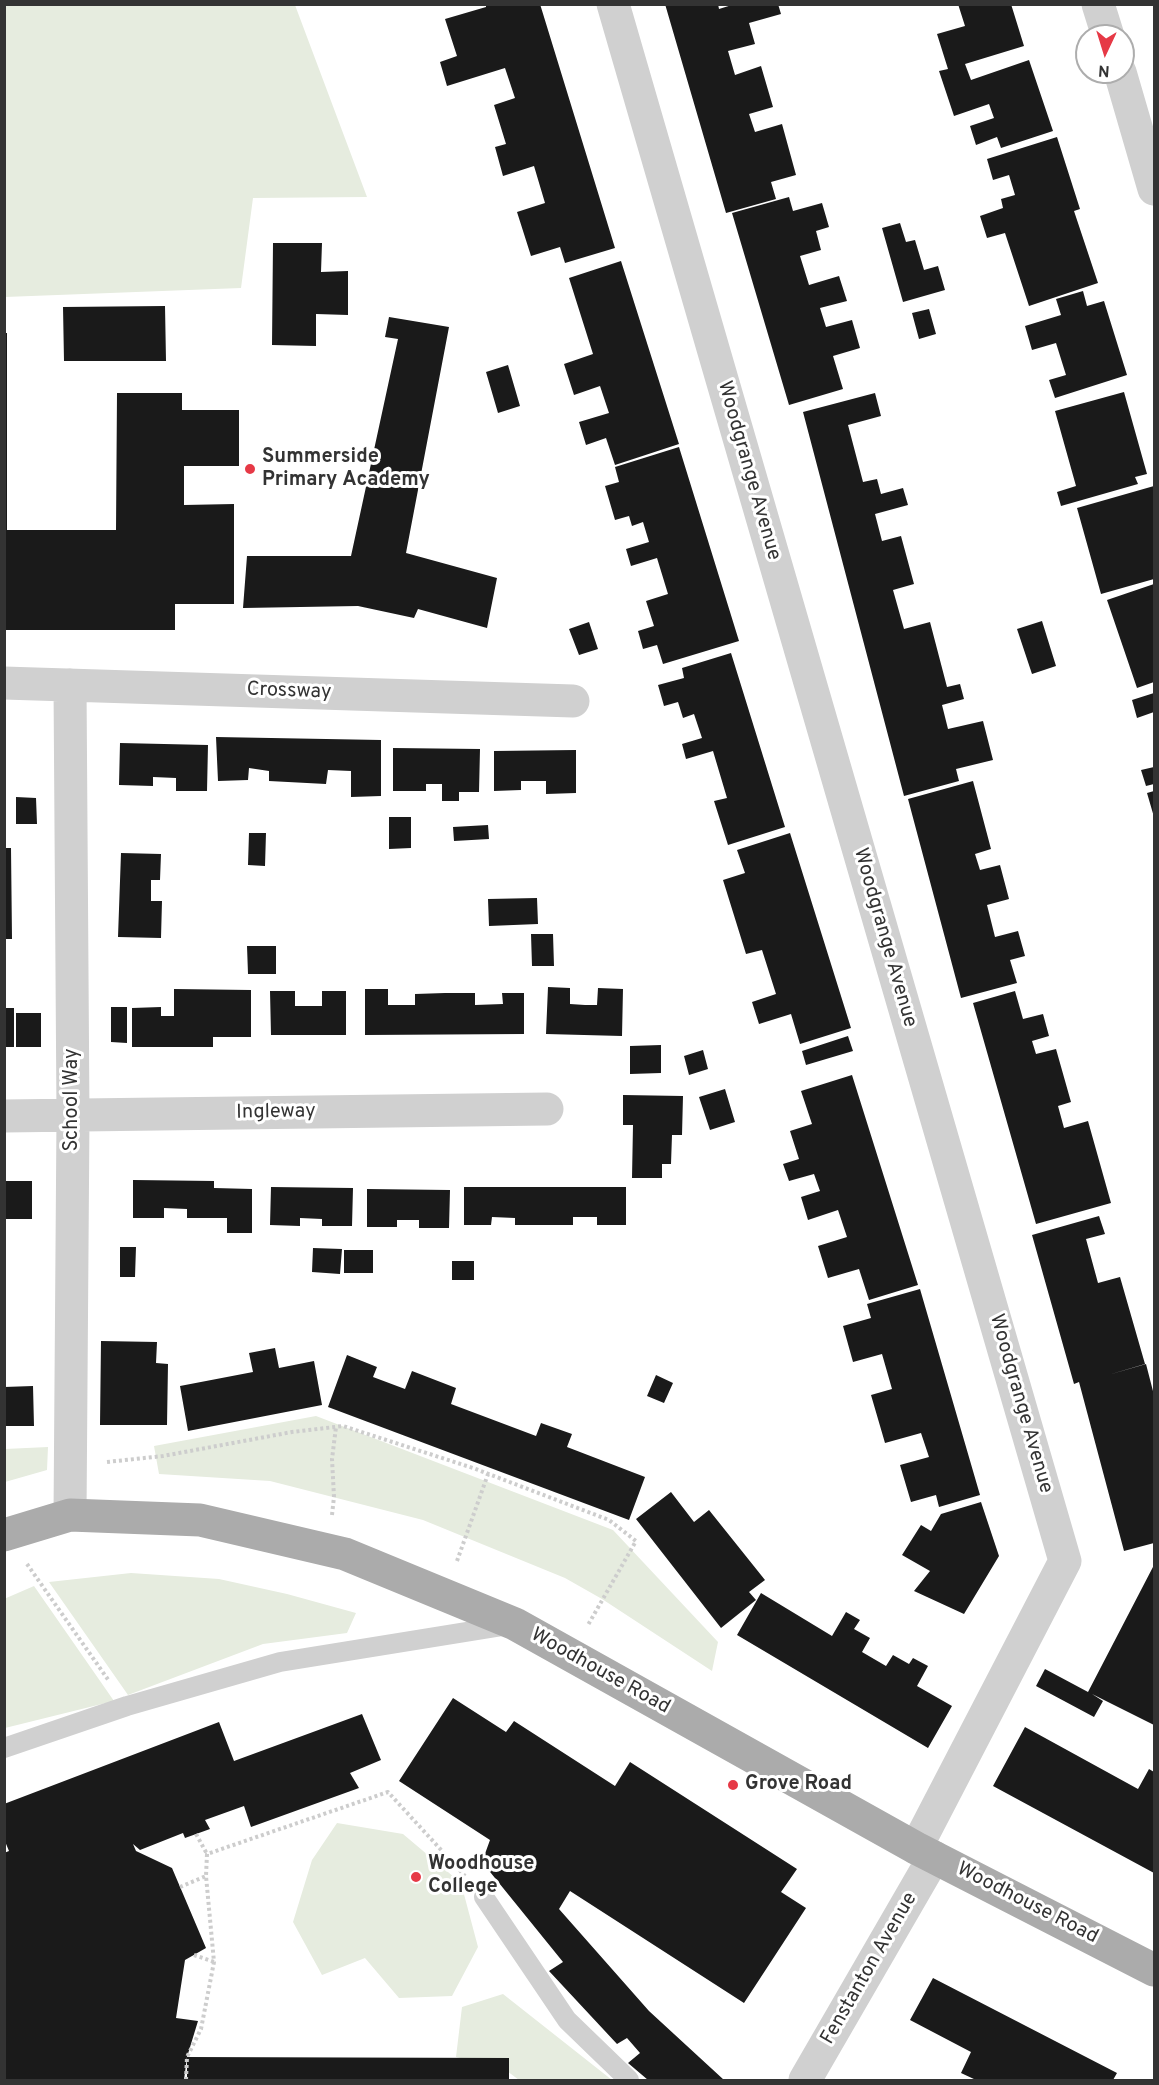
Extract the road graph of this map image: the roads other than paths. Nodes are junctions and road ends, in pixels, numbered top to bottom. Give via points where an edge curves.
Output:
1 (613, 4) edge
2 (1098, 4) edge
3 (1104, 24) edge
4 (1125, 84) edge
5 (1147, 133) edge
6 (1155, 189) edge
7 (4, 683) edge
8 (70, 685) junction
9 (573, 701) dead end
10 (547, 1109) dead end
11 (4, 1116) edge
12 (73, 1116) junction
13 (70, 1515) junction
14 (6, 1535) edge
15 (515, 1624) junction
16 (4, 1748) edge
17 (926, 1852) junction
18 (484, 1897) road end
19 (1155, 1970) edge
20 (629, 2080) edge
21 (805, 2080) edge

1 - 17 street, Woodgrange Avenue via 1065,1561
2 - 3 street
4 - 5 street
5 - 6 street
7 - 8 street, Crossway
8 - 9 street, Crossway
8 - 12 street, School Way
10 - 12 street, Ingleway
11 - 12 street, Ingleway
12 - 13 street, School Way
13 - 14 main road, Woodhouse Road
13 - 15 main road, Woodhouse Road via 200,1520 345,1554
15 - 16 lane via 280,1662 127,1706
15 - 17 main road, Woodhouse Road
17 - 19 main road, Woodhouse Road
17 - 21 street, Fenstanton Avenue
18 - 20 lane via 567,2020

